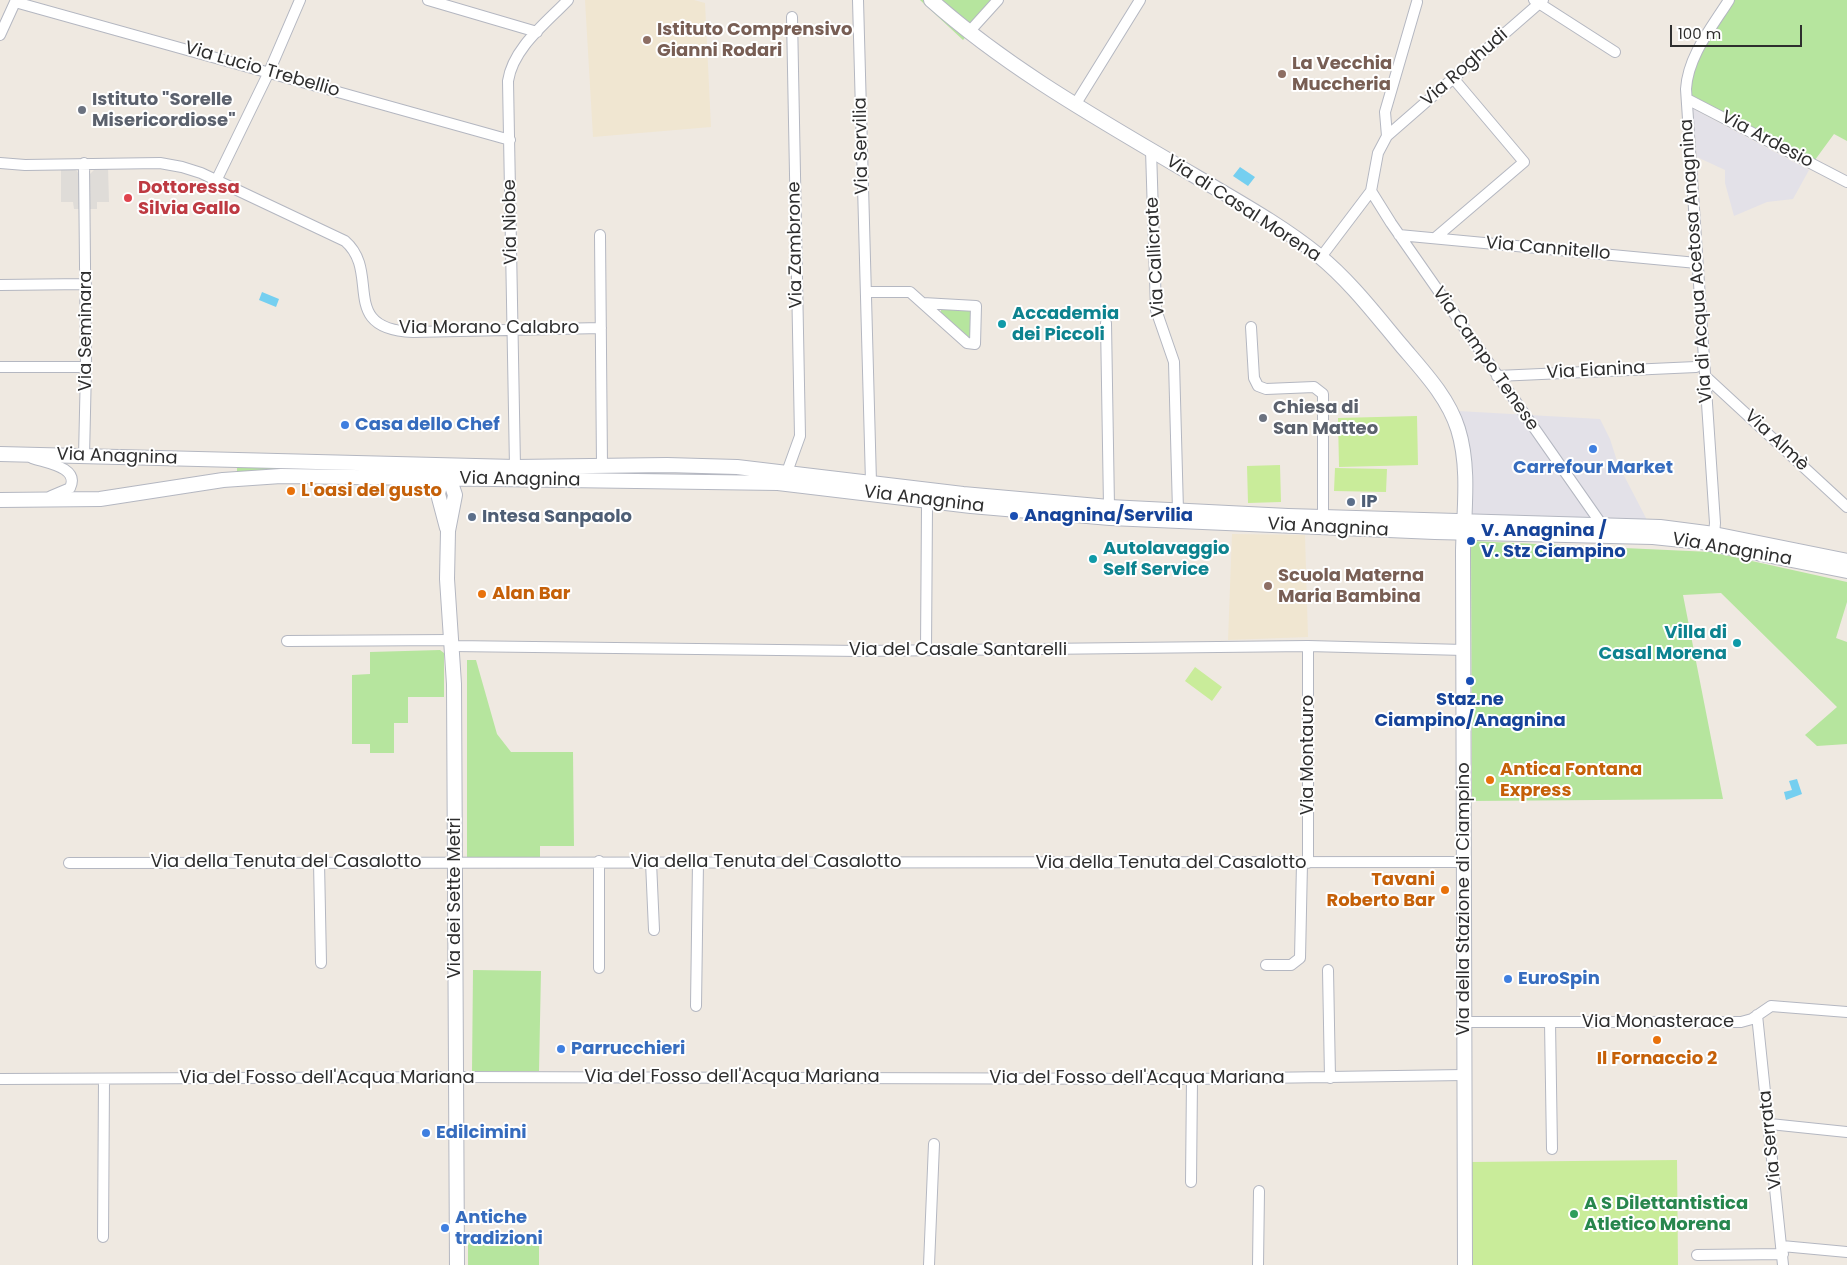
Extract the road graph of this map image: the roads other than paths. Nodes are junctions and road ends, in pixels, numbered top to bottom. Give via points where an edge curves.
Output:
1 (300, 0) edge
2 (428, 0) edge
3 (568, 0) edge
4 (858, 0) edge
5 (931, 0) edge
6 (998, 0) edge
7 (1140, 0) edge
8 (1729, 0) edge
9 (15, 1) edge
10 (1538, 1) edge
11 (1417, 2) dead end
12 (792, 16) dead end
13 (537, 32) junction
14 (969, 32) junction
15 (0, 35) edge
16 (1615, 52) dead end
17 (269, 72) junction
18 (1453, 78) junction
19 (1687, 98) junction
20 (1075, 105) junction
21 (1387, 136) junction
22 (510, 140) junction
23 (1151, 150) junction
24 (0, 162) edge
25 (84, 163) junction
26 (216, 180) junction
27 (1847, 182) edge
28 (1371, 191) junction
29 (600, 235) dead end
30 (1399, 235) junction
31 (1435, 238) junction
32 (1321, 257) junction
33 (1697, 263) junction
34 (0, 284) edge
35 (86, 284) junction
36 (866, 292) junction
37 (923, 303) junction
38 (1106, 323) dead end
39 (1251, 327) dead end
40 (601, 328) junction
41 (513, 330) junction
42 (0, 367) edge
43 (1696, 367) dead end
44 (86, 368) junction
45 (1497, 376) junction
46 (1705, 376) junction
47 (0, 454) edge
48 (18, 454) junction
49 (84, 457) junction
50 (515, 466) junction
51 (602, 466) junction
52 (694, 466) junction
53 (443, 472) junction
54 (787, 472) junction
55 (871, 482) junction
56 (688, 483) junction
57 (1465, 496) junction
58 (0, 500) edge
59 (925, 500) junction
60 (1109, 507) junction
61 (1847, 507) edge
62 (1178, 511) junction
63 (1323, 517) junction
64 (1446, 521) junction
65 (1494, 523) junction
66 (1602, 525) junction
67 (1463, 527) junction
68 (1714, 534) junction
69 (1701, 542) junction
70 (1847, 561) edge
71 (1847, 572) edge
72 (287, 641) dead end
73 (452, 643) junction
74 (1308, 646) junction
75 (926, 650) junction
76 (1464, 650) junction
77 (454, 861) junction
78 (599, 861) junction
79 (319, 862) junction
80 (651, 862) junction
81 (698, 862) junction
82 (1464, 862) junction
83 (69, 863) dead end
84 (1305, 863) junction
85 (654, 930) dead end
86 (321, 963) dead end
87 (1266, 965) dead end
88 (599, 968) dead end
89 (1328, 970) dead end
90 (696, 1006) dead end
91 (1847, 1012) edge
92 (1757, 1015) junction
93 (1464, 1022) junction
94 (1550, 1022) junction
95 (1464, 1075) junction
96 (457, 1077) junction
97 (1330, 1078) junction
98 (0, 1079) edge
99 (1192, 1079) junction
100 (104, 1080) junction
101 (1770, 1124) junction
102 (1847, 1132) edge
103 (934, 1144) dead end
104 (1552, 1149) dead end
105 (1192, 1182) dead end
106 (1259, 1191) dead end
107 (103, 1237) dead end
108 (1782, 1250) junction
109 (1847, 1252) edge
110 (1697, 1255) dead end
111 (457, 1265) edge
112 (929, 1265) edge
113 (1258, 1265) edge
114 (1465, 1265) edge
115 (1783, 1265) edge

1 - 17 street
2 - 13 street
3 - 13 street, Via Niobe
4 - 36 street, Via Servilia
5 - 14 main road, Via di Casal Morena
6 - 14 street
7 - 20 street
8 - 19 street, Via di Acqua Acetosa Anagnina via 1691,66
9 - 15 street
9 - 17 street, Via Lucio Trebellio
10 - 16 street
10 - 18 street, Via Roghudi
11 - 21 street, Via Roghudi via 1385,112
12 - 54 street, Via Zambrone via 800,436
13 - 22 street, Via Niobe via 520,52 509,74
14 - 20 main road, Via di Casal Morena
17 - 22 street, Via Lucio Trebellio
17 - 26 street
18 - 21 street, Via Roghudi
18 - 31 street via 1524,162
19 - 27 street, Via Ardesio
19 - 33 street, Via di Acqua Acetosa Anagnina
20 - 23 main road, Via di Casal Morena
21 - 28 street, Via Roghudi via 1378,153
22 - 41 street, Via Niobe
23 - 32 main road, Via di Casal Morena via 1269,221
23 - 62 street, Via Callicrate via 1156,310 1174,362
24 - 25 street via 25,165
25 - 26 street via 179,166
25 - 35 street, Via Seminara
26 - 41 street, Via Morano Calabro via 339,237 354,250 362,269 366,308 376,321 414,332
28 - 30 street, Via Campo Tenese
28 - 32 street, Via Roghudi
29 - 40 street
30 - 31 street, Via Cannitello
30 - 45 street, Via Campo Tenese
31 - 33 street, Via Cannitello
32 - 57 main road, Via di Casal Morena via 1368,306 1445,400 1460,434
33 - 46 street, Via di Acqua Acetosa Anagnina
34 - 35 street
35 - 44 street, Via Seminara
36 - 37 street via 910,292
36 - 55 street, Via Servilia
37 - 37 street via 967,343 975,344 976,306
38 - 60 street
39 - 63 street via 1254,378 1258,386 1264,389 1314,387 1323,394
40 - 41 street, Via Morano Calabro
40 - 51 street
41 - 50 street, Via Niobe
42 - 44 street
43 - 45 street, Via Eianina
44 - 49 street, Via Seminara
45 - 66 street, Via Campo Tenese
46 - 61 street, Via Almè
46 - 68 street, Via di Acqua Acetosa Anagnina
47 - 48 main road, Via Anagnina
48 - 49 main road, Via Anagnina
48 - 58 street via 63,468 72,478 71,486 67,491 54,495
49 - 53 main road, Via Anagnina
50 - 51 main road, Via Anagnina
50 - 53 main road, Via Anagnina
51 - 52 main road, Via Anagnina
52 - 54 main road, Via Anagnina
52 - 56 street
53 - 56 main road, Via Anagnina
53 - 58 main road, Via Anagnina via 244,478 100,499
53 - 73 main road, Via dei Sette Metri via 455,495 448,531 447,592
54 - 55 main road, Via Anagnina
55 - 60 main road, Via Anagnina
56 - 59 main road, Via Anagnina via 778,483
57 - 64 main road
57 - 65 main road via 1478,514
57 - 67 main road, Via di Casal Morena
59 - 67 main road, Via Anagnina via 1110,518
59 - 75 street
60 - 62 main road, Via Anagnina
62 - 63 main road, Via Anagnina
63 - 64 main road, Via Anagnina
64 - 67 main road, Via Anagnina
65 - 66 main road, Via Anagnina
65 - 67 main road, Via Anagnina
66 - 68 main road, Via Anagnina
67 - 69 main road, Via Anagnina
67 - 76 main road, Via della Stazione di Ciampino
68 - 69 street
68 - 70 main road, Via Anagnina
69 - 71 main road, Via Anagnina
72 - 73 street, Via del Casale Santarelli
73 - 75 street, Via del Casale Santarelli
73 - 77 main road, Via dei Sette Metri
74 - 75 street, Via del Casale Santarelli
74 - 76 street, Via del Casale Santarelli
74 - 84 street, Via Montauro
76 - 82 main road, Via della Stazione di Ciampino
77 - 78 street, Via della Tenuta del Casalotto
77 - 79 street, Via della Tenuta del Casalotto
77 - 96 main road, Via dei Sette Metri
78 - 80 street, Via della Tenuta del Casalotto
78 - 88 street
79 - 83 street, Via della Tenuta del Casalotto
79 - 86 street
80 - 81 street, Via della Tenuta del Casalotto
80 - 85 street
81 - 84 street, Via della Tenuta del Casalotto
81 - 90 street
82 - 84 street, Via della Tenuta del Casalotto
82 - 93 main road, Via della Stazione di Ciampino
84 - 87 street, Via Montauro via 1300,958 1291,965
89 - 97 street
91 - 92 street, Via Monasterace via 1771,1006
92 - 94 street, Via Monasterace via 1740,1022
92 - 101 street, Via Serrata
93 - 94 street, Via Monasterace
93 - 95 main road, Via della Stazione di Ciampino
94 - 104 street
95 - 97 street, Via del Fosso dell'Acqua Mariana
95 - 114 main road, Via della Stazione di Ciampino
96 - 99 street, Via del Fosso dell'Acqua Mariana
96 - 100 street, Via del Fosso dell'Acqua Mariana
96 - 111 main road, Via dei Sette Metri
97 - 99 street, Via del Fosso dell'Acqua Mariana
98 - 100 street, Via del Fosso dell'Acqua Mariana
99 - 105 street
100 - 107 street
101 - 102 street
101 - 108 street, Via Serrata
103 - 112 street
106 - 113 street
108 - 109 street
108 - 110 street
108 - 115 street, Via Serrata

